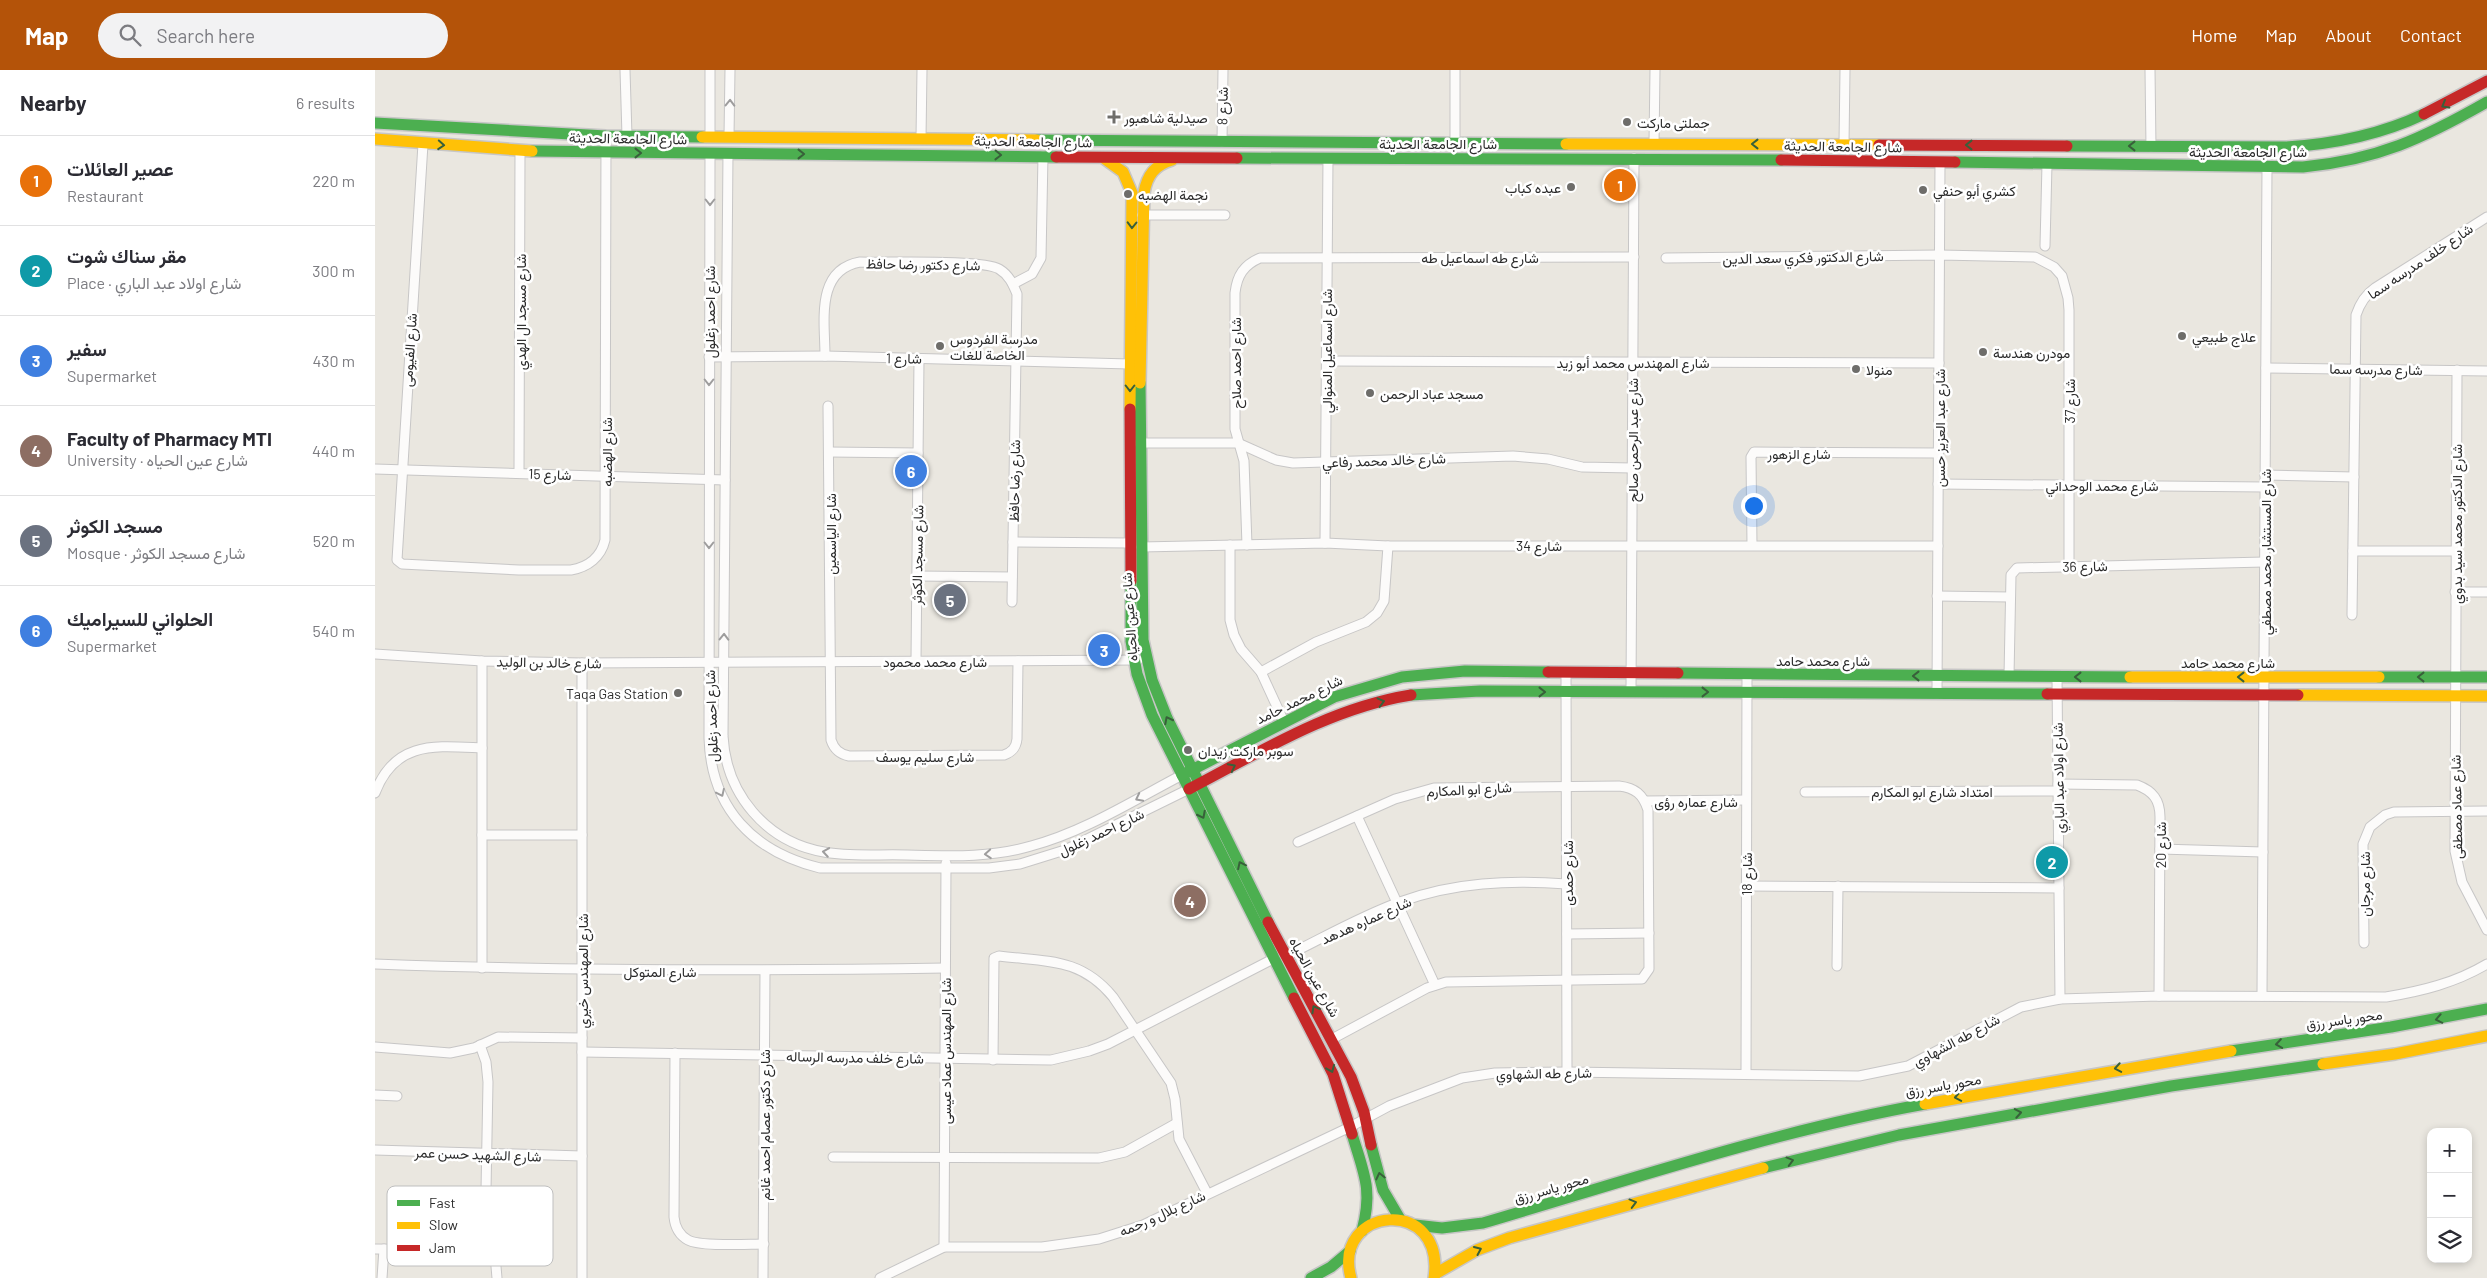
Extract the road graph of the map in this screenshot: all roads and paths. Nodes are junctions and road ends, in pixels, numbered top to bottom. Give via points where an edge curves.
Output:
1 (625, 70) edge
2 (711, 70) edge
3 (730, 70) edge
4 (921, 70) edge
5 (1223, 70) edge
6 (1455, 70) edge
7 (1655, 70) edge
8 (1845, 70) edge
9 (2150, 70) edge
10 (2487, 81) edge
11 (2487, 102) edge
12 (375, 123) edge
13 (606, 136) junction
14 (627, 136) junction
15 (710, 136) junction
16 (729, 136) junction
17 (921, 138) junction
18 (375, 139) edge
19 (975, 139) junction
20 (2355, 140) junction
21 (1222, 142) junction
22 (1366, 143) junction
23 (1455, 143) junction
24 (1654, 143) junction
25 (423, 144) junction
26 (1806, 144) junction
27 (1844, 144) junction
28 (2151, 146) junction
29 (520, 151) junction
30 (606, 153) junction
31 (728, 153) junction
32 (710, 154) junction
33 (973, 155) junction
34 (1043, 156) junction
35 (1100, 157) junction
36 (1182, 158) junction
37 (1328, 158) junction
38 (1365, 158) junction
39 (1634, 158) junction
40 (1806, 160) junction
41 (2357, 161) junction
42 (1940, 163) junction
43 (2047, 164) junction
44 (2267, 167) junction
45 (1142, 215) junction
46 (1225, 215) dead end
47 (2487, 217) edge
48 (2045, 246) dead end
49 (1940, 255) junction
50 (1327, 257) junction
51 (1634, 257) junction
52 (1666, 258) dead end
53 (1013, 284) junction
54 (825, 356) junction
55 (709, 357) junction
56 (727, 358) junction
57 (919, 359) junction
58 (1017, 361) junction
59 (1327, 361) junction
60 (1633, 362) junction
61 (1939, 363) junction
62 (1130, 364) junction
63 (2266, 368) junction
64 (2355, 369) junction
65 (2457, 370) junction
66 (2487, 371) edge
67 (828, 406) dead end
68 (1139, 443) junction
69 (1238, 443) junction
70 (829, 452) junction
71 (918, 453) junction
72 (1938, 453) junction
73 (1325, 462) junction
74 (1632, 468) junction
75 (375, 469) edge
76 (401, 470) junction
77 (519, 473) junction
78 (2265, 475) junction
79 (606, 476) junction
80 (2354, 477) junction
81 (709, 479) junction
82 (725, 480) junction
83 (1938, 484) junction
84 (2069, 485) junction
85 (2265, 487) junction
86 (1013, 542) junction
87 (1325, 543) junction
88 (1135, 545) junction
89 (1230, 545) junction
90 (1247, 545) junction
91 (1632, 545) junction
92 (1752, 545) junction
93 (1388, 546) junction
94 (1938, 546) junction
95 (2353, 551) junction
96 (2456, 551) junction
97 (397, 556) joint
98 (2264, 562) junction
99 (2069, 566) junction
100 (917, 576) junction
101 (1012, 577) junction
102 (2455, 592) junction
103 (2487, 592) edge
104 (1937, 596) junction
105 (2010, 596) junction
106 (1011, 602) dead end
107 (2352, 615) dead end
108 (375, 654) edge
109 (1140, 660) junction
110 (482, 661) junction
111 (916, 661) junction
112 (1018, 661) junction
113 (709, 662) junction
114 (724, 662) junction
115 (831, 662) junction
116 (582, 663) junction
117 (1261, 672) junction
118 (1565, 674) junction
119 (1631, 674) junction
120 (1747, 675) junction
121 (1937, 676) junction
122 (2009, 676) junction
123 (2057, 677) junction
124 (2264, 677) junction
125 (2455, 677) junction
126 (2487, 677) edge
127 (1566, 691) junction
128 (1631, 692) junction
129 (1747, 692) junction
130 (1937, 694) junction
131 (2057, 694) junction
132 (2264, 696) junction
133 (2487, 696) edge
134 (2455, 697) junction
135 (709, 717) junction
136 (723, 717) junction
137 (1284, 722) junction
138 (482, 748) junction
139 (1193, 770) junction
140 (1182, 775) junction
141 (1200, 783) junction
142 (1566, 785) junction
143 (2058, 787) junction
144 (1189, 789) junction
145 (1805, 792) dead end
146 (375, 793) edge
147 (1747, 800) junction
148 (1645, 801) junction
149 (2453, 811) junction
150 (2487, 811) edge
151 (1357, 816) junction
152 (482, 835) junction
153 (582, 835) junction
154 (1059, 837) junction
155 (1298, 842) dead end
156 (2160, 849) junction
157 (1065, 850) junction
158 (2263, 852) junction
159 (946, 856) junction
160 (946, 869) junction
161 (1567, 884) junction
162 (1746, 886) junction
163 (1838, 886) junction
164 (2059, 888) junction
165 (1399, 902) junction
166 (2487, 930) edge
167 (1649, 933) junction
168 (1567, 934) junction
169 (2363, 943) dead end
170 (1280, 957) junction
171 (375, 964) edge
172 (2487, 964) edge
173 (1837, 966) dead end
174 (482, 968) junction
175 (945, 968) junction
176 (582, 970) junction
177 (765, 971) junction
178 (1567, 980) junction
179 (1435, 985) junction
180 (2159, 996) junction
181 (2262, 996) junction
182 (2061, 998) junction
183 (2487, 1009) edge
184 (1135, 1029) junction
185 (2487, 1036) edge
186 (582, 1038) junction
187 (1332, 1039) junction
188 (480, 1045) junction
189 (375, 1047) edge
190 (582, 1052) junction
191 (675, 1053) junction
192 (765, 1055) junction
193 (945, 1059) junction
194 (993, 1060) junction
195 (1567, 1072) junction
196 (1746, 1073) junction
197 (375, 1095) edge
198 (397, 1096) dead end
199 (1366, 1118) junction
200 (1177, 1123) junction
201 (1350, 1127) junction
202 (375, 1150) edge
203 (487, 1155) junction
204 (582, 1156) junction
205 (833, 1157) dead end
206 (944, 1157) junction
207 (487, 1186) edge
208 (1207, 1194) junction
209 (1400, 1219) junction
210 (1415, 1225) junction
211 (1362, 1231) junction
212 (763, 1244) junction
213 (944, 1247) junction
214 (380, 1249) edge
215 (1350, 1251) junction
216 (1434, 1276) edge
217 (382, 1278) edge
218 (582, 1278) edge
219 (763, 1278) edge
220 (880, 1278) edge
221 (1311, 1278) edge
222 (1351, 1278) edge

1 - 14 street
2 - 15 street
16 -> 3 street
4 - 17 street
5 - 21 street, شارع 8
6 - 23 street
7 - 24 street
8 - 27 street
9 - 28 street
10 -> 20 street, شارع الجامعة الحديثة via 2415,120
11 - 41 street, شارع الجامعة الحديثة via 2417,141
12 - 13 street, شارع الجامعة الحديثة
13 - 14 street, شارع الجامعة الحديثة
13 - 30 street, شارع الهضبه
14 - 15 street, شارع الجامعة الحديثة
15 - 16 street, شارع الجامعة الحديثة
16 - 17 street, شارع الجامعة الحديثة
17 - 19 street, شارع الجامعة الحديثة
18 - 25 street, شارع الجامعة الحديثة
19 - 21 street, شارع الجامعة الحديثة
19 - 33 street
20 - 28 street, شارع الجامعة الحديثة via 2301,147
20 - 41 street
21 - 22 street, شارع الجامعة الحديثة
22 - 23 street, شارع الجامعة الحديثة
22 - 38 street
23 - 24 street, شارع الجامعة الحديثة
26 -> 24 street, شارع الجامعة الحديثة
25 -> 29 street, شارع الجامعة الحديثة
25 - 76 street, شارع الفيومى
26 - 27 street, شارع الجامعة الحديثة
26 - 40 street
28 -> 27 street, شارع الجامعة الحديثة
29 - 30 street, شارع الجامعة الحديثة
29 - 77 street, شارع مسجد ال الهدي
30 -> 32 street, شارع الجامعة الحديثة
30 - 79 street, شارع الهضبه
31 - 32 street, شارع الجامعة الحديثة
31 -> 33 street, شارع الجامعة الحديثة
31 - 56 street, شارع احمد زغلول
32 -> 55 street, شارع احمد زغلول
33 -> 34 street, شارع الجامعة الحديثة
34 - 35 street, شارع الجامعة الحديثة
34 - 53 street via 1041,258 1032,274
35 - 36 street, شارع الجامعة الحديثة
35 -> 62 street, شارع عين الحياه via 1124,173 1132,193
36 - 37 street, شارع الجامعة الحديثة
36 - 45 street, شارع عين الحياه via 1159,164 1148,176 1143,192
37 - 38 street, شارع الجامعة الحديثة
37 - 50 street, شارع اسماعيل المنوالي
38 - 39 street, شارع الجامعة الحديثة
39 - 40 street, شارع الجامعة الحديثة
39 - 51 street, شارع عبد الرحمن صالح
40 - 42 street, شارع الجامعة الحديثة
41 - 44 street, شارع الجامعة الحديثة via 2321,166
42 - 43 street, شارع الجامعة الحديثة
42 - 49 street, شارع عبد العزيز حسن
43 - 44 street, شارع الجامعة الحديثة
43 - 48 street
44 - 63 street, شارع المستشار محمد مصطفي
45 - 46 street
45 - 68 street, شارع عين الحياه
47 - 64 street, شارع خلف مدرسه سما via 2375,288 2363,299 2356,315
49 - 52 street, شارع الدكتور فكري سعد الدين
49 - 61 street, شارع عبد العزيز حسن
49 - 84 street, شارع 37 via 2035,257 2055,267 2062,276 2069,310
50 - 51 street, شارع طه اسماعيل طه
50 - 59 street, شارع اسماعيل المنوالي
50 - 69 street, شارع احمد صلاح via 1260,258 1239,275 1235,293 1235,422
51 - 60 street, شارع عبد الرحمن صالح
53 - 54 street, شارع دكتور رضا حافظ via 998,268 988,265 852,264 837,272 828,286
53 - 58 street via 1017,294
54 - 56 street, شارع 1
54 - 57 street, شارع 1
55 - 56 street, شارع 1
55 -> 81 street, شارع احمد زغلول
56 - 82 street, شارع احمد زغلول
57 - 58 street, شارع 1
57 - 71 street, شارع مسجد الكوثر
58 - 62 street, شارع 1
58 - 86 street, شارع رضا حافظ
59 - 60 street, شارع المهندس محمد أبو زيد
59 - 73 street, شارع اسماعيل المنوالي
60 - 61 street, شارع المهندس محمد أبو زيد
60 - 74 street, شارع عبد الرحمن صالح
61 - 72 street, شارع عبد العزيز حسن
62 -> 88 street, شارع عين الحياه
63 - 64 street, شارع مدرسه سما
63 - 78 street, شارع المستشار محمد مصطفي
64 - 65 street, شارع مدرسه سما
64 - 80 street, شارع خلف مدرسه سما
65 - 66 street, شارع مدرسه سما
65 - 96 street, شارع الدكتور محمد سيد بدوي
67 - 70 street, شارع الياسمين
68 - 69 street, شارع خالد محمد رفاعي
68 - 88 street, شارع عين الحياه
69 - 73 street, شارع خالد محمد رفاعي via 1284,462
69 - 90 street, شارع احمد صلاح via 1244,461
70 - 71 street
70 - 115 street, شارع الياسمين
71 - 100 street, شارع مسجد الكوثر
72 - 83 street, شارع عبد العزيز حسن
72 - 92 street, شارع الزهور via 1754,452 1751,457
73 - 74 street, شارع خالد محمد رفاعي via 1513,456 1548,459 1582,467
73 - 87 street, شارع اسماعيل المنوالي
74 - 91 street, شارع عبد الرحمن صالح
75 - 76 street, شارع 15
76 - 77 street, شارع 15
76 - 97 street, شارع الفيومى
77 - 79 street, شارع 15
78 - 80 street
78 - 85 street, شارع المستشار محمد مصطفي
79 - 81 street, شارع 15
79 - 97 street, شارع الهضبه via 603,548 593,561 579,569 519,570 402,564
80 - 95 street, شارع خلف مدرسه سما
81 - 82 street, شارع 15
81 -> 113 street, شارع احمد زغلول
114 -> 82 street, شارع احمد زغلول
83 - 84 street, شارع محمد الوحداني
83 - 94 street, شارع عبد العزيز حسن
84 - 85 street, شارع محمد الوحداني
84 - 99 street, شارع 37
85 - 98 street, شارع المستشار محمد مصطفي
86 - 88 street, شارع 34
86 - 101 street, شارع رضا حافظ
87 - 90 street, شارع 34
87 - 93 street, شارع 34
88 - 89 street, شارع 34
88 - 109 street, شارع عين الحياه via 1131,641
89 - 90 street, شارع 34
89 - 117 street via 1231,628 1237,642
91 - 92 street, شارع 34
91 - 93 street, شارع 34
91 - 119 street, شارع عبد الرحمن صالح
92 - 94 street, شارع 34
93 - 117 street via 1384,601 1377,613 1366,622 1316,642
94 - 104 street, شارع عبد العزيز حسن
95 - 96 street
95 - 107 street, شارع خلف مدرسه سما
96 - 102 street, شارع الدكتور محمد سيد بدوي
98 - 99 street, شارع 36
98 - 124 street, شارع المستشار محمد مصطفي
99 - 105 street, شارع 36 via 2017,568 2011,575
100 - 101 street
100 - 111 street, شارع مسجد الكوثر
101 - 106 street, شارع رضا حافظ
102 - 103 street
102 - 125 street, شارع الدكتور محمد سيد بدوي
104 - 105 street
104 - 121 street, شارع عبد العزيز حسن
105 - 122 street, شارع 36
108 - 110 street, شارع خالد بن الوليد
109 - 112 street, شارع محمد محمود
139 -> 109 street, شارع عين الحياه
109 - 140 street, شارع عين الحياه via 1147,702
110 - 116 street, شارع خالد بن الوليد
110 - 138 street
111 - 112 street, شارع محمد محمود
111 - 115 street, شارع محمد محمود
112 - 115 street, شارع سليم يوسف via 1017,740 1009,753 859,756 843,755 831,740
113 - 114 street, شارع خالد بن الوليد
113 - 116 street, شارع خالد بن الوليد
113 - 135 street, شارع احمد زغلول
114 - 115 street, شارع محمد محمود
114 - 136 street, شارع احمد زغلول
116 - 153 street, شارع المهندس خيري
117 - 137 street
118 - 119 street, شارع محمد حامد
118 - 127 street, شارع حمدى
118 - 137 street, شارع محمد حامد via 1465,671 1402,677 1334,697
119 - 120 street, شارع محمد حامد
119 - 128 street, شارع عبد الرحمن صالح
121 -> 120 street, شارع محمد حامد
120 - 129 street, شارع 18
121 - 122 street, شارع محمد حامد
121 - 130 street, شارع عبد العزيز حسن
122 - 123 street, شارع محمد حامد
124 -> 123 street, شارع محمد حامد
123 - 131 street, شارع اولاد عبد الباري
125 -> 124 street, شارع محمد حامد
124 - 132 street, شارع المستشار محمد مصطفي
125 - 126 street, شارع محمد حامد
125 - 134 street, شارع عماد مصطفى
127 - 128 street
141 -> 127 street via 1341,714 1376,703 1412,695 1449,692
127 - 142 street, شارع حمدى
128 -> 129 street
129 - 130 street
129 - 147 street, شارع 18
130 - 131 street
131 - 132 street
131 - 143 street, شارع اولاد عبد الباري
132 - 134 street
132 - 158 street, شارع المستشار محمد مصطفي
133 - 134 street
134 - 149 street, شارع عماد مصطفى
135 - 136 street
135 -> 160 street, شارع احمد زغلول via 709,758 714,779 733,815 763,844 800,863 820,868
159 -> 136 street, شارع احمد زغلول via 825,852 798,844 773,831 747,805 733,781 724,754
137 - 139 street, شارع محمد حامد
138 - 146 street via 419,748 388,769
138 - 152 street
139 - 140 street, شارع محمد حامد
139 - 141 street, شارع عين الحياه
140 - 144 street, شارع عين الحياه
140 -> 154 street, شارع احمد زغلول
141 - 144 street
170 -> 141 street, شارع عين الحياه
142 - 148 street, شارع ابو المكارم via 1629,787 1639,792
142 - 151 street, شارع ابو المكارم via 1434,788 1395,799
142 - 161 street, شارع حمدى
143 - 145 street, امتداد شارع ابو المكارم
143 - 156 street, شارع 20 via 2137,785 2147,789 2160,806
143 - 164 street, شارع اولاد عبد الباري
144 - 157 street, شارع احمد زغلول
144 -> 170 street, شارع عين الحياه
147 - 148 street, شارع عماره رؤى
147 - 162 street, شارع 18
148 - 167 street via 1648,810
149 - 150 street, شارع مرجان
149 - 166 street, شارع عماد مصطفى via 2459,873
149 - 169 street, شارع مرجان via 2394,812 2370,827 2363,844
151 - 155 street, شارع ابو المكارم
151 - 165 street
152 - 153 street
152 - 174 street
153 - 176 street, شارع المهندس خيري
154 - 157 street
154 -> 159 street, شارع احمد زغلول via 1003,853
156 - 158 street
156 - 180 street, شارع 20
157 - 160 street, شارع احمد زغلول via 1005,866
158 - 181 street, شارع المستشار محمد مصطفي
159 - 160 street, شارع المهندس عماد عيسى
160 - 175 street, شارع المهندس عماد عيسى
161 - 165 street, شارع عماره هدهد via 1479,884
161 - 168 street, شارع حمدى
162 - 163 street
162 - 196 street, شارع 18
163 - 164 street
163 - 173 street
164 - 182 street, شارع اولاد عبد الباري
165 - 170 street, شارع عماره هدهد
165 - 179 street
167 - 168 street
167 - 178 street via 1649,969 1642,979
168 - 178 street, شارع حمدى
170 - 184 street, شارع عماره هدهد
187 -> 170 street, شارع عين الحياه
170 -> 201 street, شارع عين الحياه via 1329,1063
171 - 174 street, شارع المتوكل
172 - 181 street, شارع طه الشهاوي via 2447,983 2386,997
174 - 176 street, شارع المتوكل
175 - 177 street, شارع المتوكل
175 - 193 street, شارع المهندس عماد عيسى
176 - 177 street, شارع المتوكل
176 - 186 street, شارع المهندس خيري
177 - 192 street, شارع دكتور عصام احمد غانم
178 - 179 street via 1457,980
178 - 195 street, شارع حمدى
179 - 187 street
180 - 181 street, شارع طه الشهاوي
180 - 182 street, شارع طه الشهاوي
182 - 196 street, شارع طه الشهاوي via 2021,1008 1931,1056 1884,1072 1859,1076
183 -> 210 street, محور ياسر رزق via 2391,1027 2167,1060 1886,1111 1773,1138 1483,1223 1442,1228
184 - 194 street, شارع خلف مدرسه الرساله via 1108,1044 1070,1057 1031,1062
184 - 194 street via 1103,986 1084,971 1071,965 997,956 993,962
184 - 200 street via 1171,1083
216 -> 185 street via 1477,1250 1509,1238 1859,1144 2171,1086 2395,1054
186 - 188 street via 503,1036
186 - 190 street, شارع المهندس خيري
187 - 199 street, شارع عين الحياه via 1355,1084
188 - 189 street via 450,1053
188 - 203 street via 488,1072
190 - 191 street, شارع خلف مدرسه الرساله
190 - 204 street, شارع المهندس خيري
191 - 192 street, شارع خلف مدرسه الرساله
191 - 212 street via 674,1217 678,1231 682,1237 696,1243
192 - 193 street, شارع خلف مدرسه الرساله
192 - 212 street, شارع دكتور عصام احمد غانم
193 - 194 street, شارع خلف مدرسه الرساله
193 - 206 street, شارع المهندس عماد عيسى
195 - 196 street, شارع طه الشهاوي
195 - 199 street, شارع طه الشهاوي via 1495,1073 1463,1078 1415,1095
197 - 198 street
199 - 201 street, شارع طه الشهاوي
209 -> 199 street, شارع عين الحياه via 1383,1192
200 - 206 street via 1133,1148 1108,1157
200 - 208 street via 1182,1146
201 - 208 street, شارع بلال و رحمه
201 - 211 street, شارع عين الحياه via 1368,1191
202 - 203 street, شارع الشهيد حسن عمر
203 - 204 street, شارع الشهيد حسن عمر
203 - 207 street
204 - 218 street, شارع المهندس خيري
205 - 206 street
206 - 213 street, شارع المهندس عماد عيسى
208 - 213 street, شارع بلال و رحمه via 1143,1225 1099,1239 1042,1247
209 - 210 street
209 - 211 street via 1376,1222
210 - 216 street via 1427,1235 1435,1250
211 - 215 street, شارع عين الحياه
212 - 219 street, شارع دكتور عصام احمد غانم
213 - 220 street, شارع بلال و رحمه
214 - 217 street
215 - 221 street
215 - 222 street

